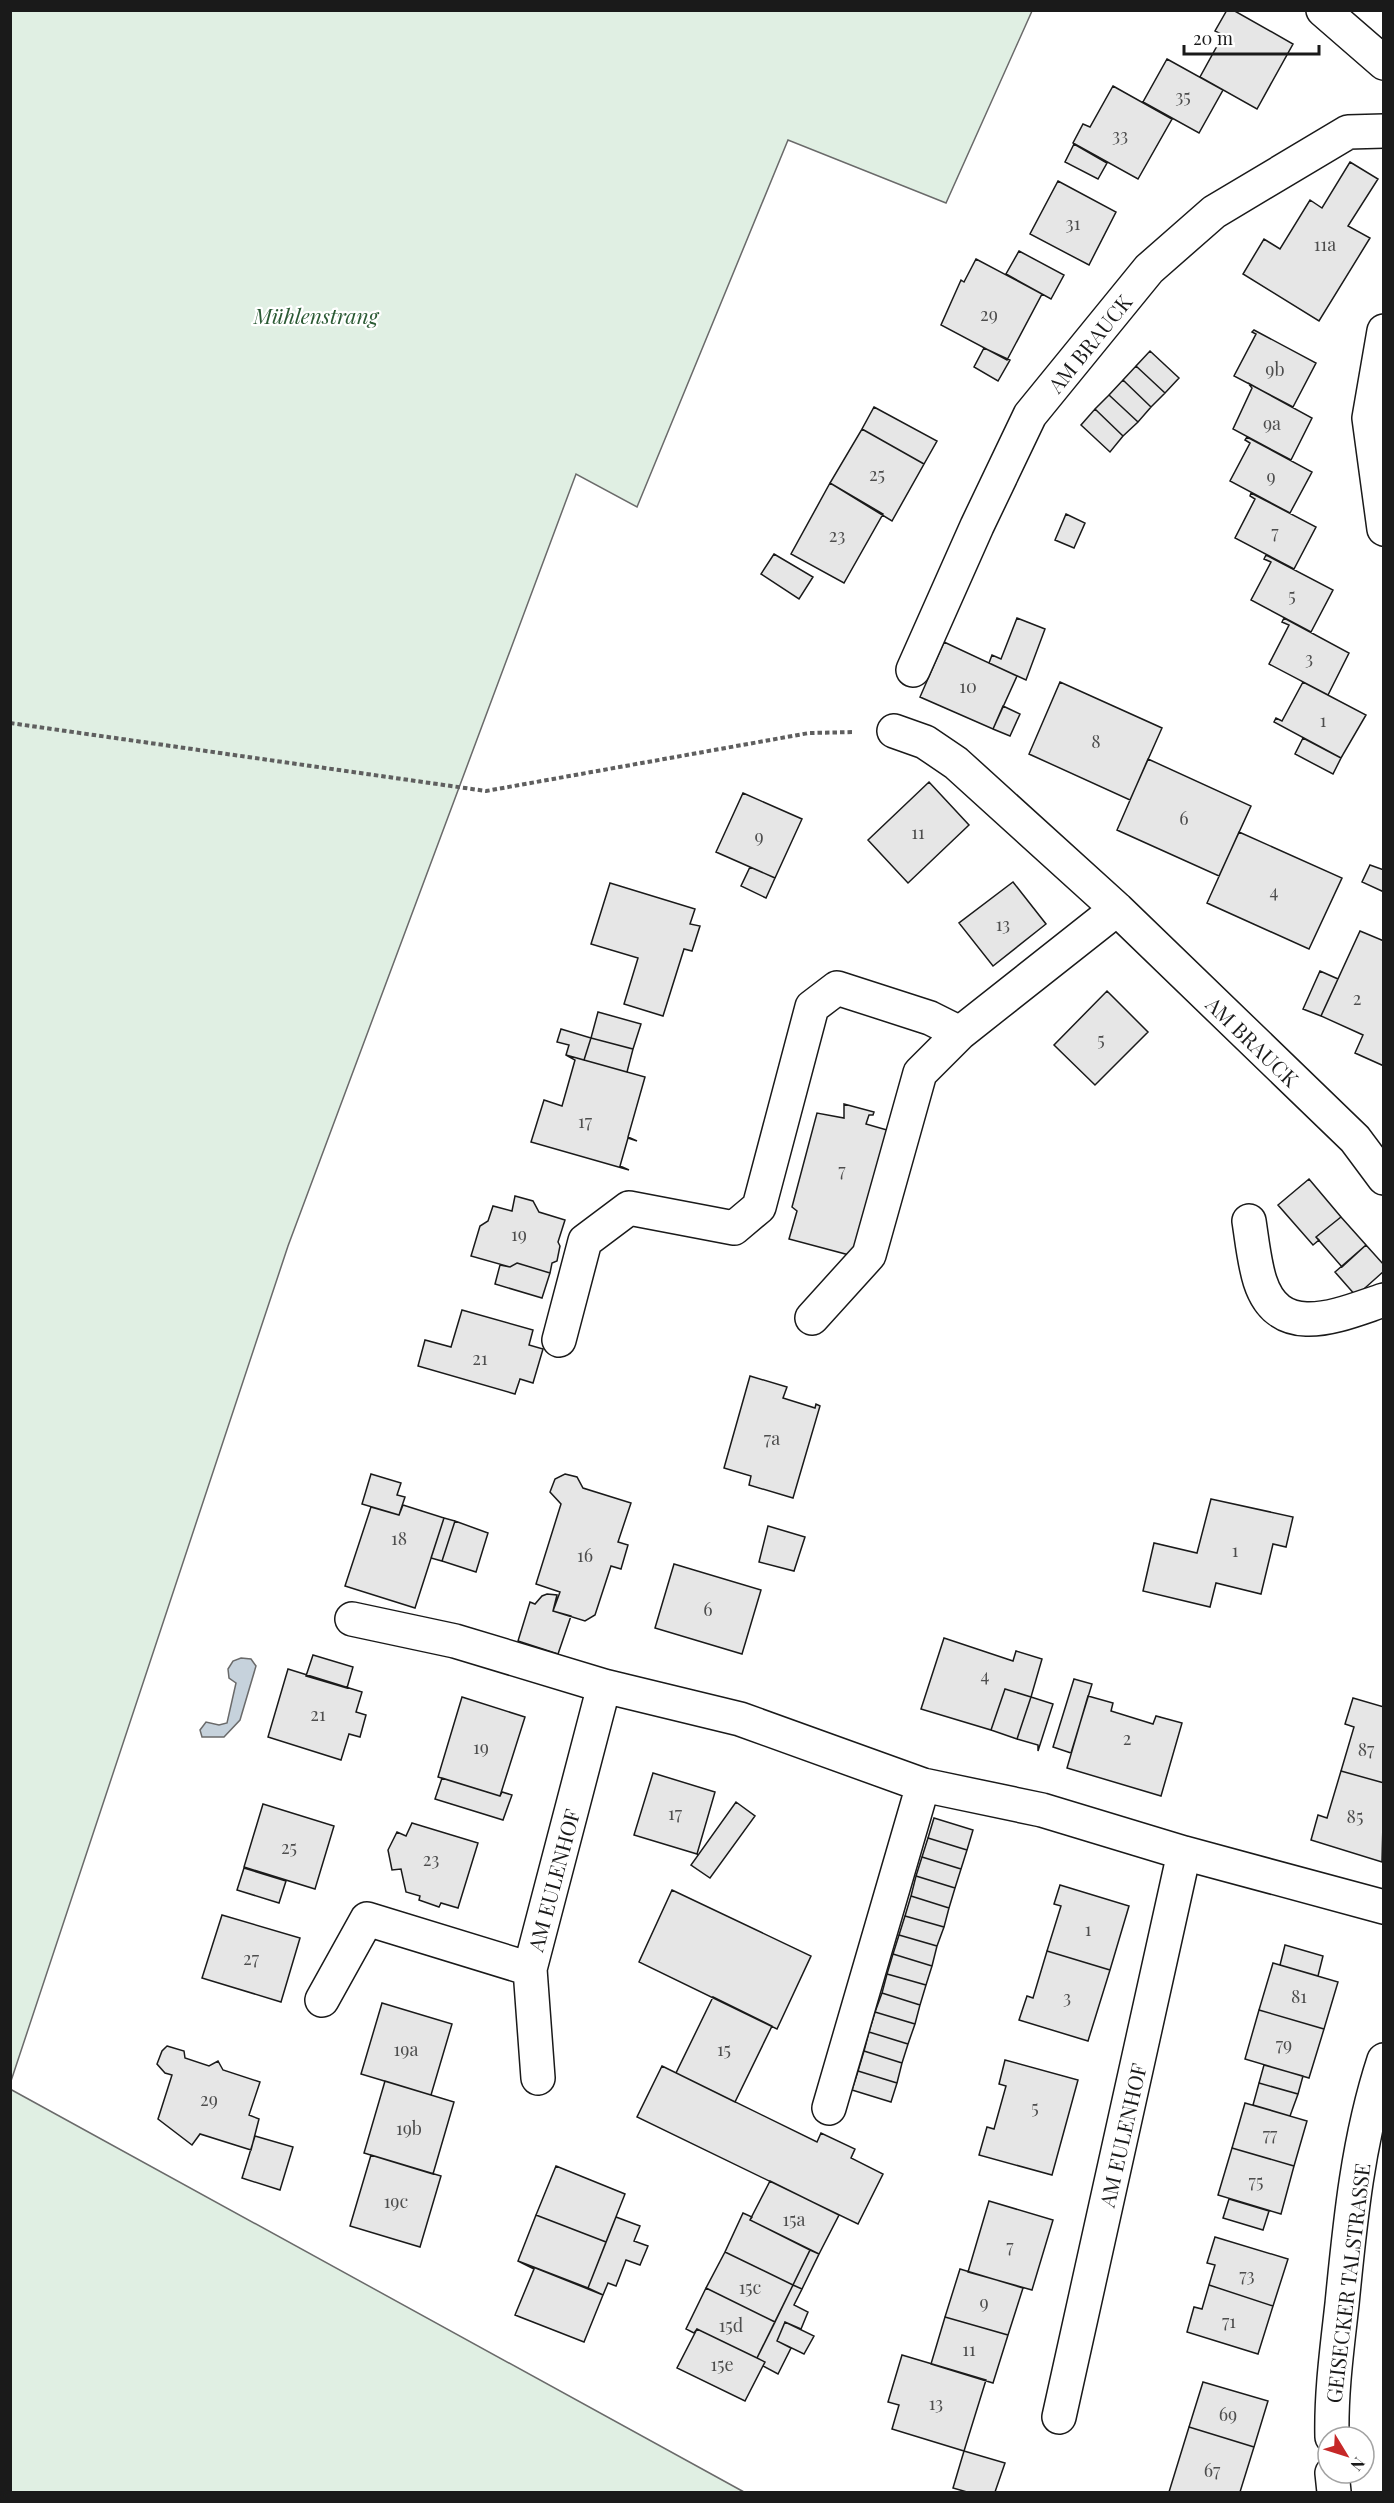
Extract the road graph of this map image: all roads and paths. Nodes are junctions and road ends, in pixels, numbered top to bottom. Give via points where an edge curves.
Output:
1 (1323, 10) edge
2 (1383, 63) edge
3 (1383, 131) edge
4 (1383, 331) edge
5 (1383, 529) edge
6 (914, 670) dead end
7 (10, 723) edge
8 (894, 731) joint
9 (1117, 909) junction
10 (960, 1033) junction
11 (1383, 1178) edge
12 (1249, 1221) dead end
13 (1383, 1300) edge
14 (812, 1318) dead end
15 (559, 1340) dead end
16 (352, 1619) dead end
17 (604, 1686) junction
18 (923, 1785) junction
19 (1184, 1853) junction
20 (1383, 1907) edge
21 (530, 1969) junction
22 (322, 2000) dead end
23 (1383, 2060) edge
24 (538, 2078) dead end
25 (829, 2108) dead end
26 (1059, 2417) dead end
27 (1332, 2425) edge

1 - 2 street
3 - 6 street, AM BRAUCK via 1348,132 1337,138 1214,212 1149,269 1030,415
4 - 5 street via 1369,418
7 - 8 path via 486,791 809,733
8 - 9 street, AM BRAUCK via 925,742 956,763
9 - 10 street
9 - 11 street, AM BRAUCK via 1355,1139
10 - 14 street via 920,1073 868,1255
10 - 15 street via 930,1018 837,988 812,1007 759,1207 734,1228 629,1208 585,1241
12 - 13 street via 1260,1281 1268,1298 1282,1311 1297,1319 1321,1320
16 - 17 street via 455,1641
17 - 18 street via 740,1719
17 - 21 street, AM EULENHOF
18 - 19 street via 1042,1810
18 - 25 street
19 - 20 street
19 - 26 street, AM EULENHOF
21 - 22 street via 367,1918
21 - 24 street, AM EULENHOF
23 - 27 street, GEISECKER TALSTRASSE via 1351,2207

